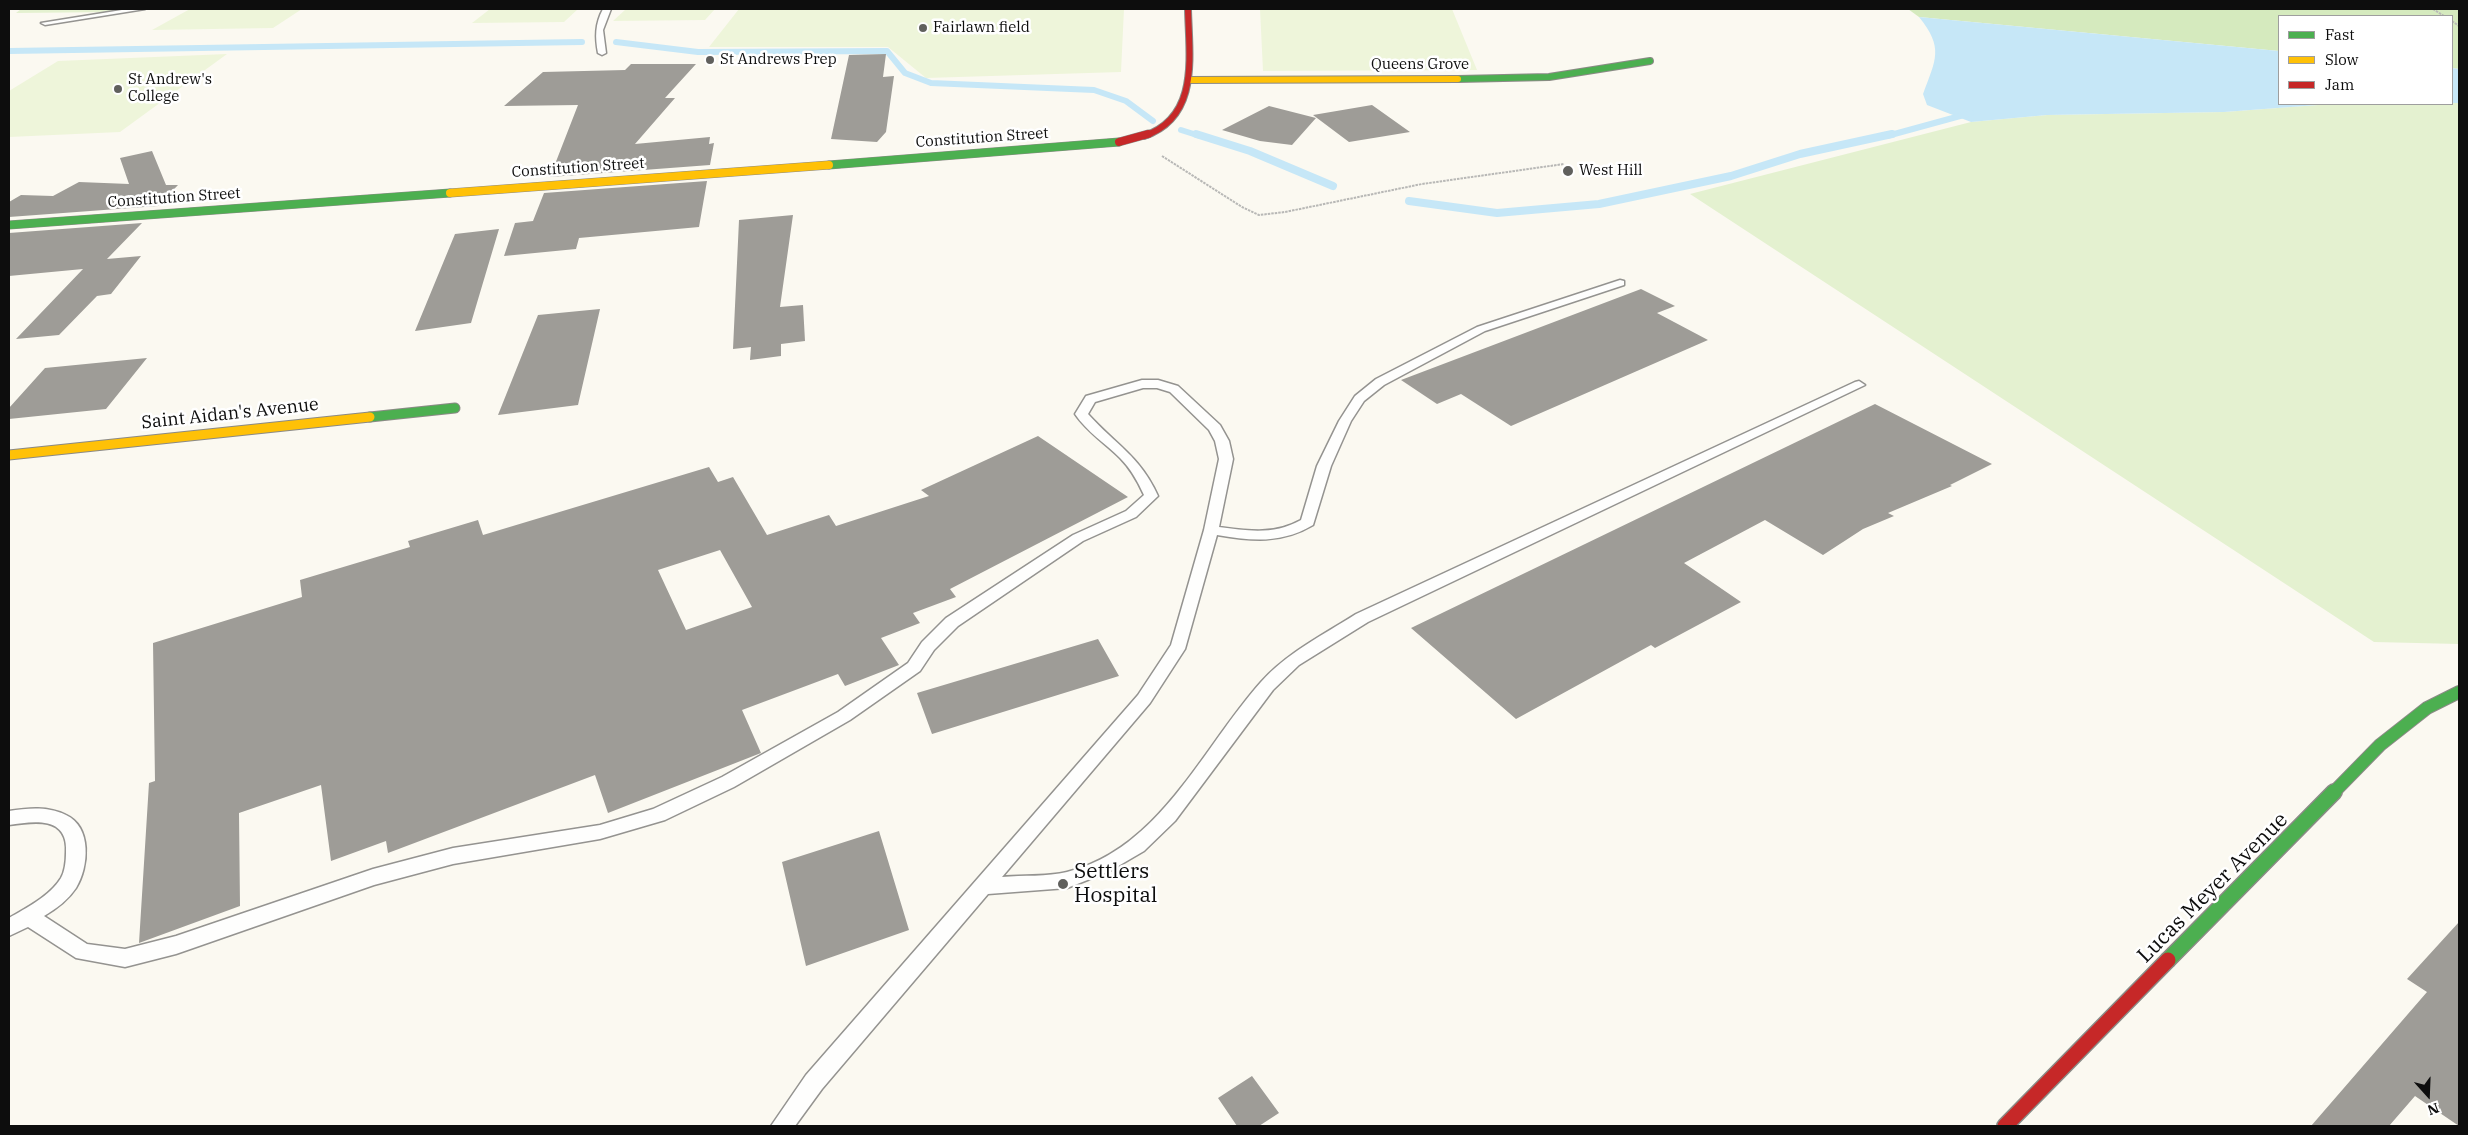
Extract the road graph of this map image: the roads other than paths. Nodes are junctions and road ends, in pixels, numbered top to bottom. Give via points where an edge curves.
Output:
1 (140, 9) edge
2 (607, 9) edge
3 (1188, 9) edge
4 (44, 23) dead end
5 (602, 53) dead end
6 (1650, 61) dead end
7 (1188, 80) junction
8 (9, 225) edge
9 (1620, 283) dead end
10 (1859, 385) dead end
11 (455, 408) dead end
12 (9, 455) edge
13 (1212, 530) junction
14 (2459, 692) edge
15 (9, 818) edge
16 (984, 886) junction
17 (29, 917) junction
18 (9, 928) edge
19 (782, 1126) edge
20 (2006, 1126) edge

1 - 4 lane
2 - 5 lane via 598,35
3 - 7 street, Constitution Street
6 - 7 street, Queens Grove via 1616,69 1515,79
7 - 8 street, Constitution Street via 1180,110 1170,124 1145,136 1089,145
9 - 13 lane via 1480,329 1380,382 1359,399 1345,421 1324,466 1308,522 1295,532 1261,536
10 - 16 lane via 1362,618 1293,661 1267,686 1168,816 1138,846 1101,867 1066,880
11 - 12 street, Saint Aidan's Avenue
13 - 16 lane via 1179,645 1144,699
13 - 17 lane via 1226,460 1215,428 1174,389 1158,384 1142,384 1090,399 1081,414 1126,456 1142,476 1151,496 1131,514 1078,538 952,622 928,646 914,667 844,716 728,782 650,817 600,832 453,856 373,877 205,936 125,958 83,952
14 - 20 street, Lucas Meyer Avenue via 2427,708 2380,745
15 - 17 lane via 51,816 69,824 76,838 76,859 68,882
16 - 19 lane via 814,1082
17 - 18 lane

